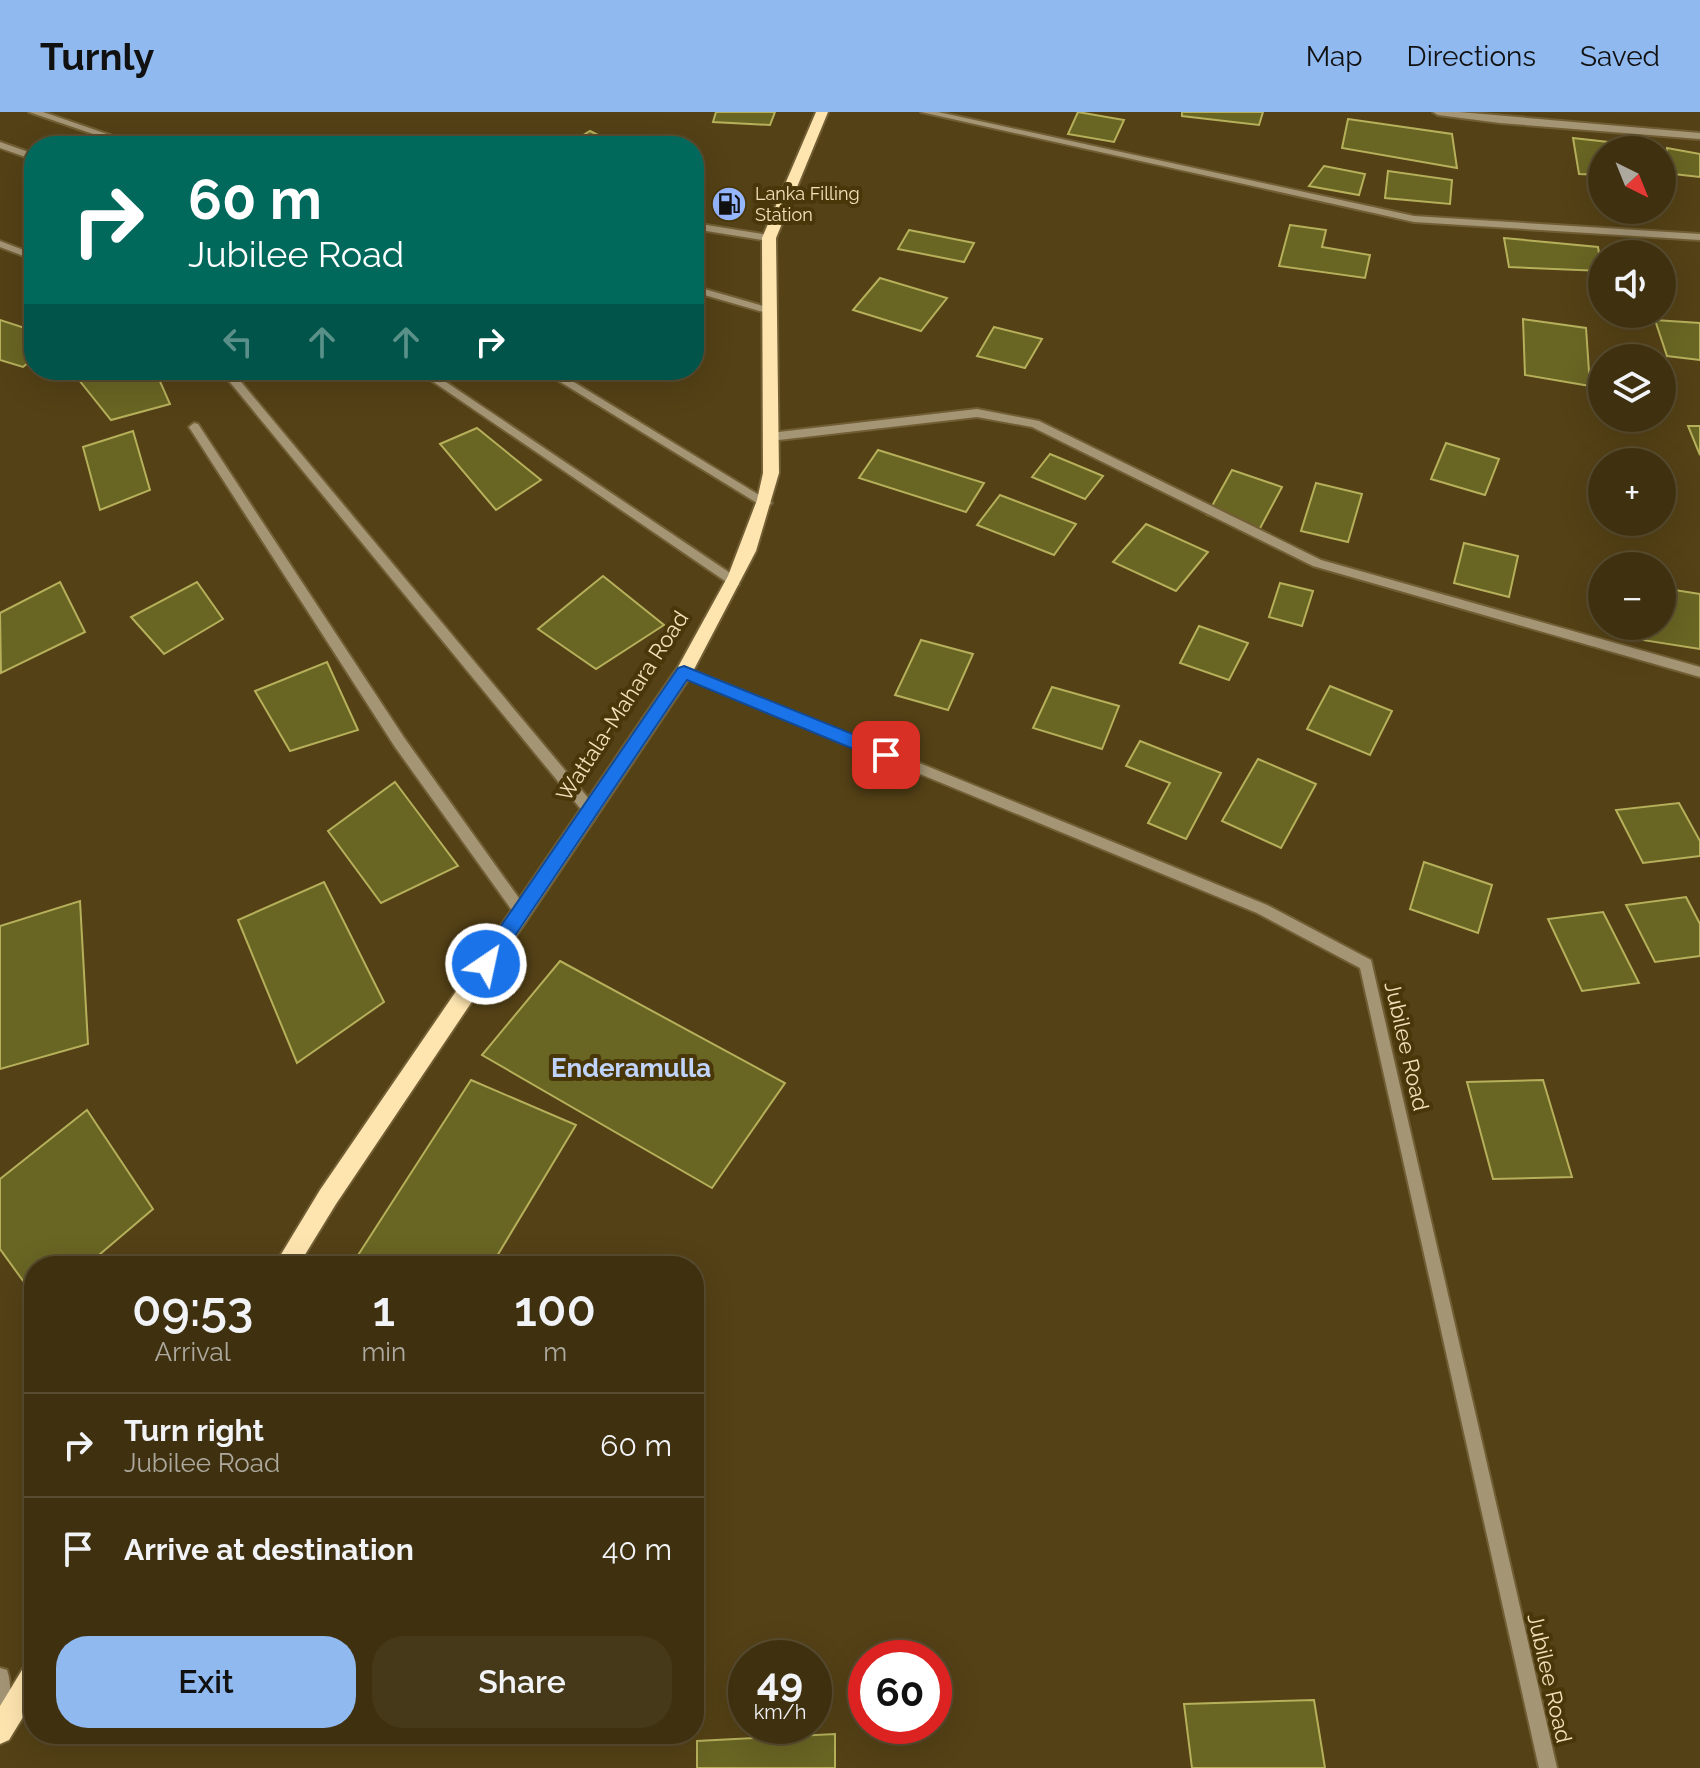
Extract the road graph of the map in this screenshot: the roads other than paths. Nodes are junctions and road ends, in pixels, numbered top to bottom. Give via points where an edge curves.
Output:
1 (34, 112) edge
2 (822, 112) edge
3 (926, 112) edge
4 (1438, 112) edge
5 (107, 136) edge
6 (1700, 136) edge
7 (0, 145) edge
8 (24, 153) edge
9 (704, 228) edge
10 (1700, 237) edge
11 (769, 238) junction
12 (0, 244) edge
13 (24, 253) edge
14 (704, 292) edge
15 (770, 311) junction
16 (233, 380) edge
17 (436, 380) edge
18 (563, 380) edge
19 (194, 427) dead end
20 (770, 437) junction
21 (766, 503) junction
22 (735, 582) junction
23 (684, 672) junction
24 (1700, 672) edge
25 (589, 809) junction
26 (521, 912) junction
27 (291, 1256) edge
28 (0, 1677) edge
29 (24, 1691) edge
30 (3, 1727) edge
31 (1548, 1768) edge

1 - 5 street
2 - 11 main road, Wattala-Mahara Road
3 - 10 street via 1414,219
4 - 6 street
7 - 8 street
9 - 11 street
11 - 15 main road, Wattala-Mahara Road
12 - 13 street
14 - 15 street
15 - 20 main road, Wattala-Mahara Road
16 - 25 street
17 - 22 street
18 - 21 street
19 - 26 street via 400,743
20 - 21 main road, Wattala-Mahara Road
20 - 24 street via 977,413 1035,424 1317,563
21 - 22 main road, Wattala-Mahara Road
22 - 23 main road, Wattala-Mahara Road
23 - 25 main road, Wattala-Mahara Road
23 - 31 street, Jubilee Road via 1262,909 1366,964
25 - 26 main road, Wattala-Mahara Road
26 - 27 main road, Wattala-Mahara Road
28 - 30 street
29 - 30 main road

